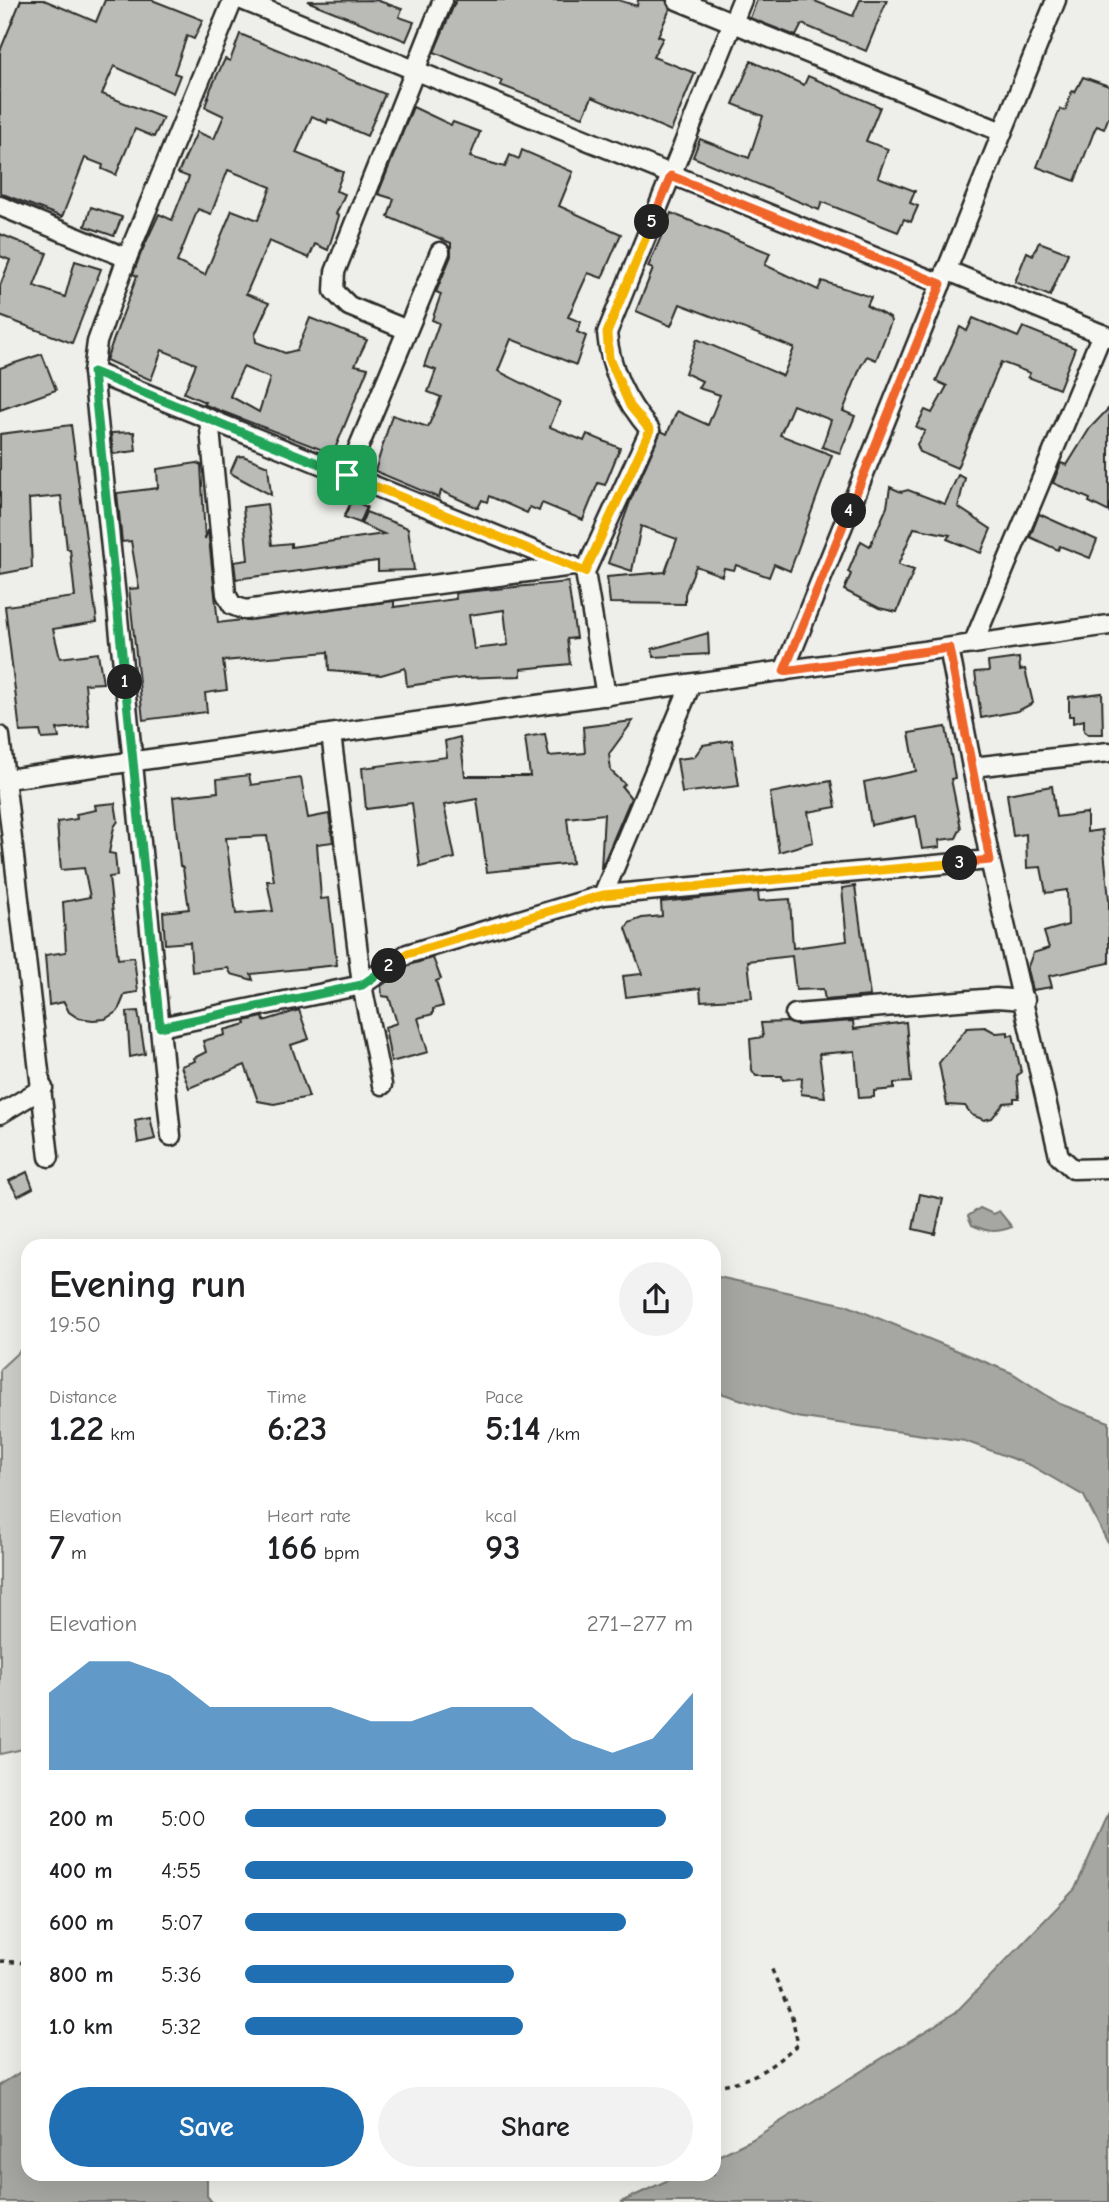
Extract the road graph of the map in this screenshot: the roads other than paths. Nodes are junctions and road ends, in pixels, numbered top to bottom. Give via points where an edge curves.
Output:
1 (233, 0) edge
2 (242, 0) edge
3 (443, 0) edge
4 (677, 0) edge
5 (742, 0) edge
6 (1056, 0) edge
7 (733, 22) junction
8 (416, 71) junction
9 (1002, 132) junction
10 (671, 176) junction
11 (0, 206) edge
12 (440, 252) dead end
13 (127, 258) junction
14 (944, 277) junction
15 (407, 330) junction
16 (1106, 335) edge
17 (93, 372) junction
18 (209, 419) junction
19 (347, 475) junction
20 (579, 569) junction
21 (1109, 625) edge
22 (973, 644) junction
23 (949, 648) junction
24 (784, 671) junction
25 (691, 684) junction
26 (606, 696) junction
27 (331, 734) junction
28 (0, 736) edge
29 (1109, 752) edge
30 (133, 762) junction
31 (972, 767) junction
32 (3, 780) edge
33 (990, 860) junction
34 (603, 895) junction
35 (362, 985) junction
36 (1025, 1000) junction
37 (795, 1014) dead end
38 (160, 1027) junction
39 (382, 1085) dead end
40 (43, 1088) junction
41 (0, 1114) edge
42 (171, 1136) dead end
43 (49, 1157) dead end
44 (1109, 1168) edge

1 - 13 street
2 - 8 street
3 - 8 street
4 - 7 street
5 - 7 street
6 - 9 street
7 - 9 street
7 - 10 street
8 - 10 street
8 - 15 street via 335,272 334,291 349,306
9 - 14 street
10 - 14 street
10 - 20 street via 607,333 609,358 630,406 650,430
11 - 13 street
12 - 15 street
13 - 17 street via 97,342
14 - 16 street
14 - 24 street
15 - 19 street
16 - 22 street
17 - 18 street
17 - 30 street
18 - 19 street
18 - 20 street via 226,594 232,605 245,610
19 - 20 street
20 - 26 street
21 - 22 street
22 - 23 street
23 - 24 street
23 - 31 street
24 - 25 street
25 - 26 street
25 - 34 street
26 - 27 street
27 - 30 street
27 - 35 street
28 - 32 street
29 - 31 street
30 - 32 street
30 - 38 street
31 - 33 street
32 - 40 street
33 - 34 street
33 - 36 street
34 - 35 street via 407,954
35 - 38 street
35 - 39 street
36 - 37 street via 996,998
36 - 44 street via 1059,1156 1073,1169
38 - 42 street
40 - 41 street
40 - 43 street

